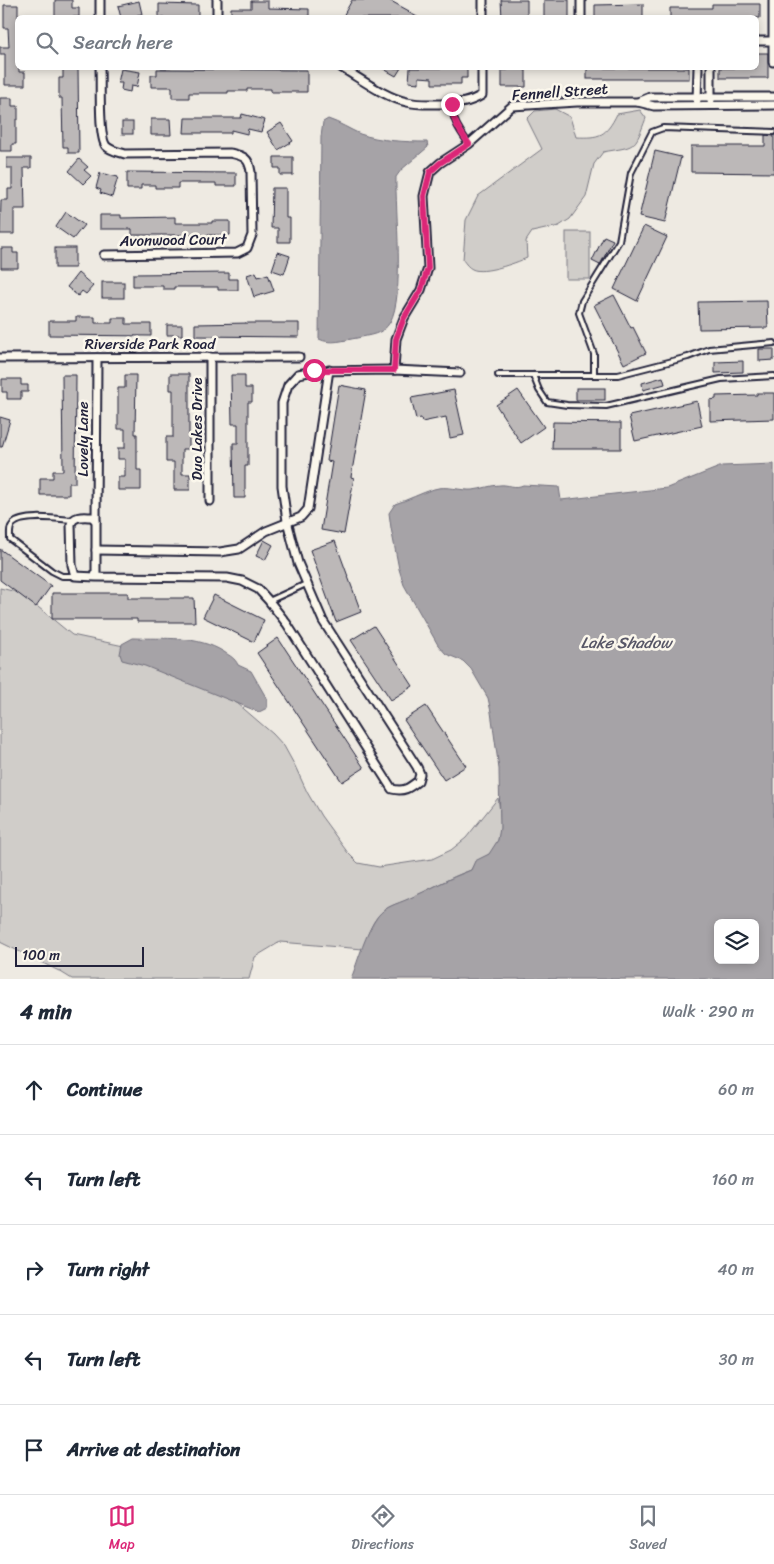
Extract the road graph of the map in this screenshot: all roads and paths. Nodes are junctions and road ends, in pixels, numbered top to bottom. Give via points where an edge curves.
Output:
1 (100, 0) edge
2 (217, 0) edge
3 (483, 0) edge
4 (581, 0) edge
5 (773, 0) edge
6 (100, 15) edge
7 (217, 15) edge
8 (483, 15) edge
9 (581, 15) edge
10 (759, 41) edge
11 (773, 41) edge
12 (773, 62) edge
13 (100, 70) edge
14 (345, 70) edge
15 (482, 70) edge
16 (698, 70) edge
17 (711, 70) edge
18 (697, 97) junction
19 (711, 97) junction
20 (774, 97) edge
21 (638, 102) junction
22 (452, 104) junction
23 (697, 105) junction
24 (711, 105) junction
25 (774, 105) edge
26 (774, 132) edge
27 (469, 144) junction
28 (104, 255) dead end
29 (774, 343) edge
30 (210, 357) junction
31 (299, 357) dead end
32 (0, 358) edge
33 (97, 358) junction
34 (329, 370) junction
35 (394, 370) junction
36 (460, 373) dead end
37 (498, 375) dead end
38 (533, 375) junction
39 (594, 375) junction
40 (774, 376) edge
41 (210, 502) dead end
42 (72, 520) junction
43 (96, 521) junction
44 (287, 521) junction
45 (96, 550) junction
46 (75, 576) junction
47 (96, 577) junction
48 (306, 584) junction
49 (269, 601) junction

1 - 6 street
2 - 7 street
3 - 8 street
4 - 9 street
5 - 11 street
10 - 11 street
11 - 12 street
13 - 28 street, Avonwood Court via 101,135 106,146 124,154 230,153 243,156 250,164 251,172 252,236 247,248 237,252
14 - 22 street via 390,96 407,102
15 - 22 street via 482,95 473,101
16 - 18 street
17 - 19 street
18 - 19 street, Fennell Street
18 - 21 street, Fennell Street via 650,97
18 - 23 street
19 - 20 street, Fennell Street
19 - 24 street
21 - 23 street, Fennell Street via 654,106
21 - 27 street, Fennell Street via 512,106
22 - 27 lane via 456,126
23 - 24 street, Fennell Street
24 - 25 street, Fennell Street
26 - 39 lane via 663,128 652,132 631,173 619,241 582,301 579,313 594,354
27 - 35 street, Fennell Street via 430,172 424,196 428,268 421,290 396,339
29 - 39 lane via 709,349 618,375
30 - 31 street, Riverside Park Road
30 - 33 street, Riverside Park Road
30 - 41 street, Duo Lakes Drive
32 - 33 street, Riverside Park Road
33 - 43 street, Lovely Lane
34 - 35 street
34 - 44 street via 308,508 301,516
34 - 44 street via 298,374 288,385 282,403 282,486
35 - 36 street
37 - 38 lane
38 - 39 lane
38 - 40 lane via 547,402 606,406 721,379
42 - 43 street via 92,517
42 - 46 street
42 - 46 lane via 27,518 13,524 10,539 52,571 62,576
43 - 45 street, Lovely Lane
44 - 45 street via 238,549 220,552
44 - 48 street
45 - 47 street, Lovely Lane
46 - 47 street
47 - 49 street via 227,578 258,589
48 - 49 lane
48 - 49 street via 323,621 417,767 418,781 406,790 392,789

